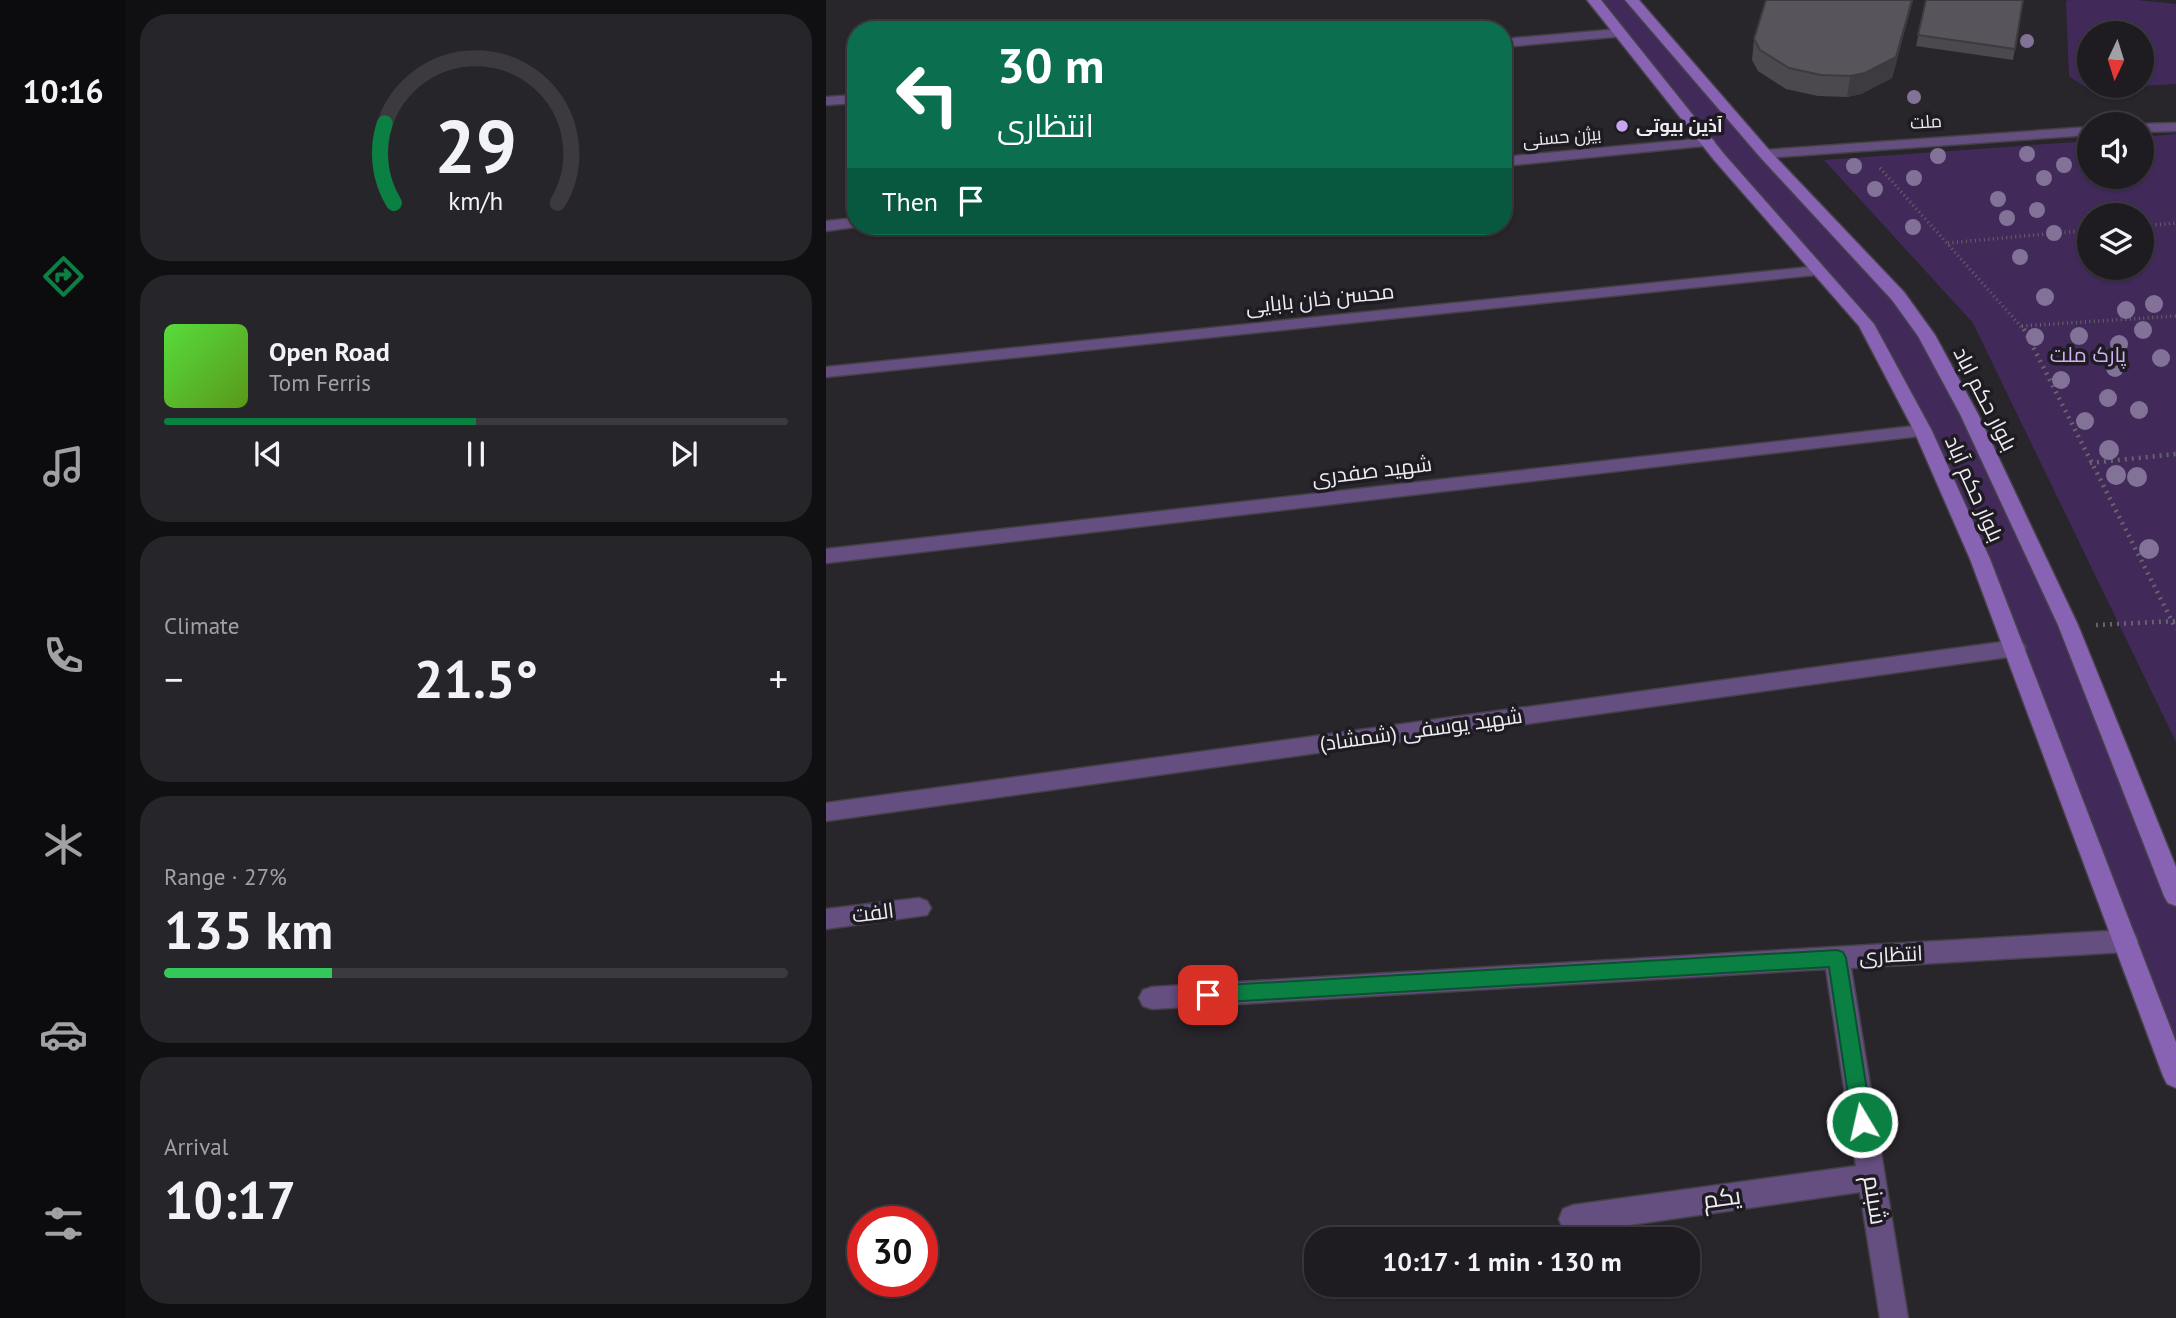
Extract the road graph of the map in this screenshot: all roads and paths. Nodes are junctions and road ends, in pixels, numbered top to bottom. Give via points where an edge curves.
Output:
1 (1594, 0) edge
2 (1632, 0) edge
3 (1620, 33) junction
4 (1512, 42) edge
5 (847, 100) edge
6 (826, 102) edge
7 (2176, 127) edge
8 (2154, 128) edge
9 (2077, 132) edge
10 (1708, 142) junction
11 (1860, 146) junction
12 (1765, 154) junction
13 (1512, 161) edge
14 (2176, 223) edge
15 (847, 224) edge
16 (2154, 225) edge
17 (826, 226) edge
18 (2077, 231) edge
19 (1947, 243) junction
20 (1819, 271) junction
21 (2176, 316) edge
22 (2022, 326) junction
23 (826, 372) edge
24 (1923, 431) junction
25 (2176, 454) edge
26 (2090, 463) junction
27 (826, 556) edge
28 (2174, 621) edge
29 (2095, 625) dead end
30 (2176, 629) edge
31 (2016, 648) junction
32 (826, 812) edge
33 (2176, 896) edge
34 (919, 908) dead end
35 (826, 919) edge
36 (2126, 941) junction
37 (1837, 958) junction
38 (1152, 998) dead end
39 (2176, 1076) edge
40 (1871, 1177) junction
41 (1573, 1219) dead end
42 (1894, 1318) edge

1 - 3 main road, بلوار حکم آباد
2 - 12 main road, بلوار حکم اباد
3 - 4 street
3 - 10 main road, بلوار حکم آباد
5 - 6 street
7 - 8 street
9 - 11 street, ملت
10 - 13 street, بیژن حسنی
10 - 20 main road, بلوار حکم آباد
11 - 12 street, ملت
11 - 19 path
12 - 33 main road, بلوار حکم اباد via 1898,296 1926,335 1969,414 2068,625
14 - 16 path
15 - 17 street
18 - 19 path
19 - 22 path
20 - 23 street, محسن خان بابایی
20 - 24 main road, بلوار حکم آباد via 1866,324
21 - 22 path
22 - 26 path
24 - 27 street, شهید صفدری
24 - 31 main road, بلوار حکم آباد
25 - 26 path
26 - 28 path
28 - 29 path
28 - 30 path
31 - 32 street, شهید یوسفی (شمشاد)
31 - 36 main road, بلوار حکم آباد
34 - 35 street, الفت
36 - 37 street, انتظاری
36 - 39 main road, بلوار حکم آباد
37 - 38 street, انتظاری
37 - 40 street, شبنم
40 - 41 street, یکم
40 - 42 street, شبنم

